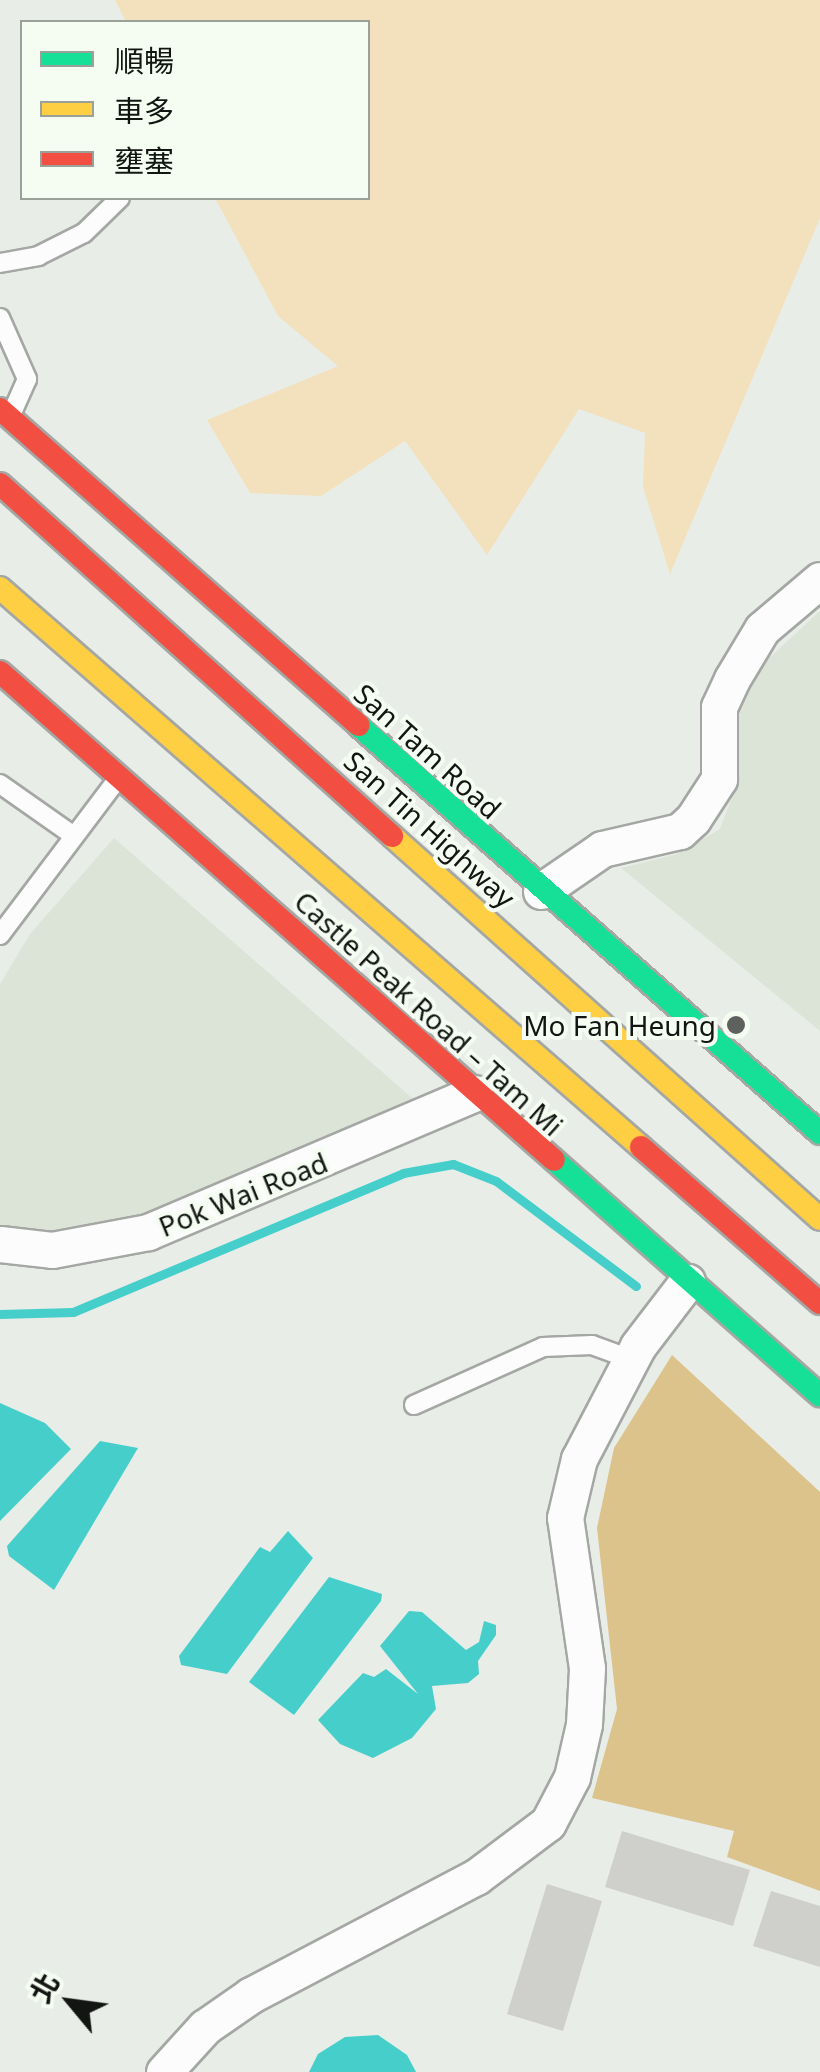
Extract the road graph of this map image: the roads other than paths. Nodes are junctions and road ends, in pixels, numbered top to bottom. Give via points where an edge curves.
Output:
1 (118, 200) edge
2 (0, 263) edge
3 (0, 318) edge
4 (5, 414) edge
5 (0, 484) edge
6 (820, 580) edge
7 (0, 588) edge
8 (0, 672) edge
9 (119, 778) junction
10 (0, 784) edge
11 (74, 836) junction
12 (542, 892) junction
13 (0, 936) edge
14 (475, 1094) junction
15 (820, 1133) edge
16 (820, 1219) edge
17 (0, 1244) edge
18 (687, 1282) junction
19 (820, 1303) edge
20 (630, 1359) junction
21 (820, 1395) edge
22 (414, 1405) dead end
23 (164, 2072) edge

1 - 2 lane via 84,233 38,256
3 - 4 lane via 27,379
4 - 12 main road, San Tam Road
5 - 16 main road, San Tin Highway
6 - 12 street via 762,629 732,679 719,707 719,778 693,819 680,831 602,849
7 - 19 main road
8 - 9 main road, Castle Peak Road – Tam Mi
9 - 11 lane
9 - 14 main road, Castle Peak Road – Tam Mi
10 - 11 lane
11 - 13 lane
12 - 15 main road, San Tam Road
14 - 17 street, Pok Wai Road via 148,1232 52,1250
14 - 18 main road, Castle Peak Road – Tam Mi
18 - 20 street
18 - 21 main road, Castle Peak Road – Tam Mi
20 - 22 lane via 592,1345 543,1347
20 - 23 street via 579,1459 565,1518 587,1668 584,1724 572,1777 548,1823 476,1877 251,1995 205,2027

